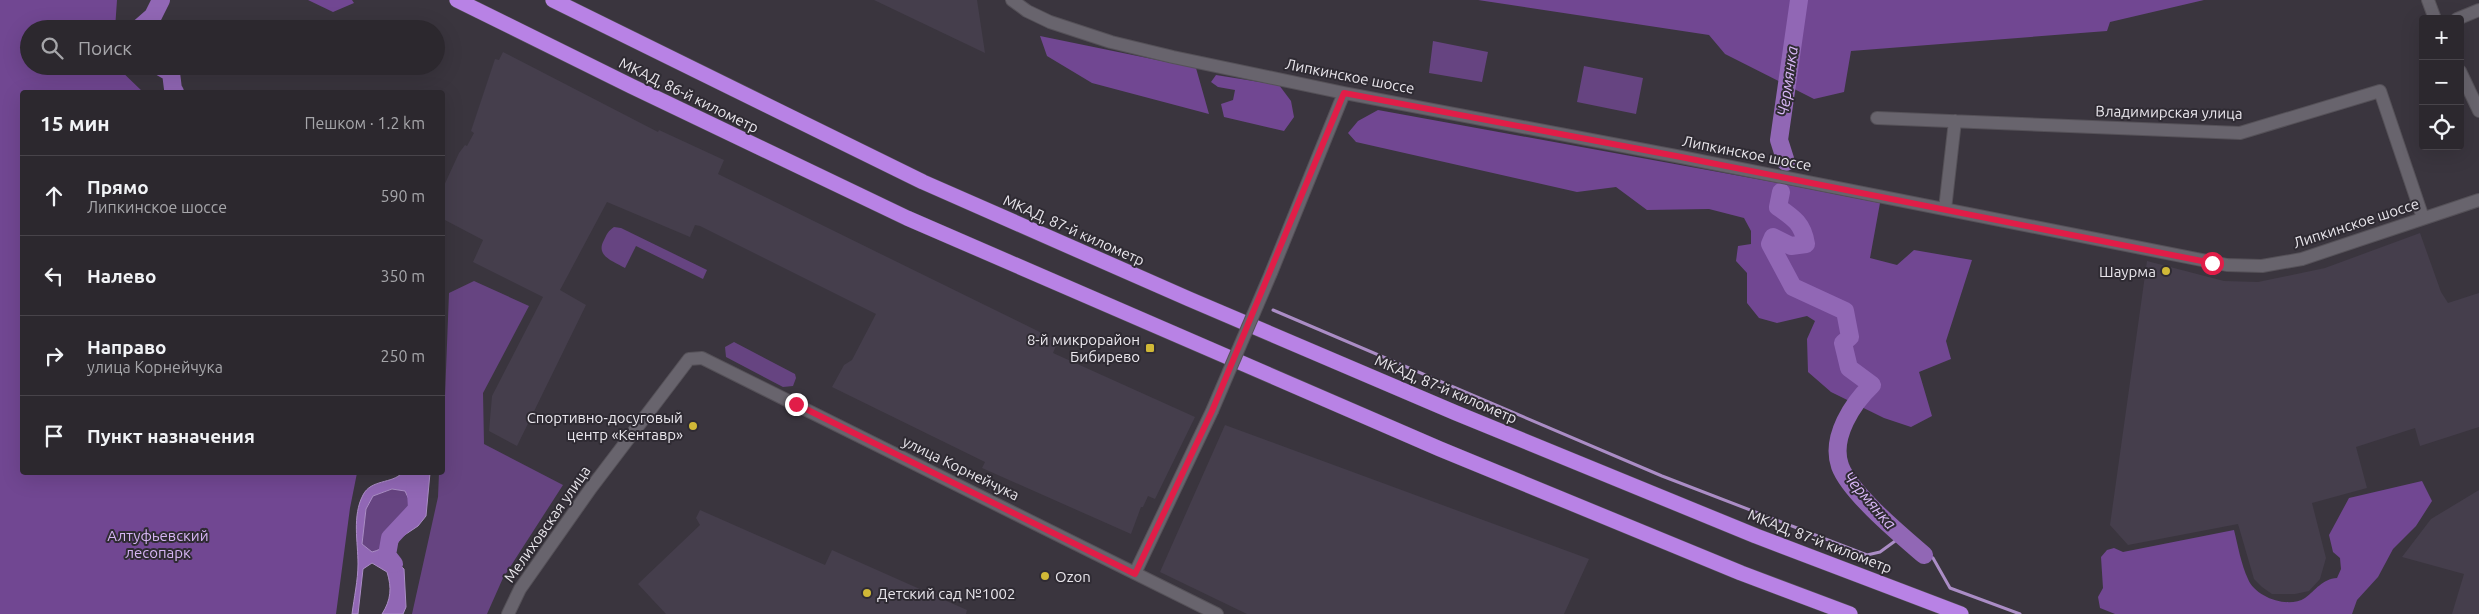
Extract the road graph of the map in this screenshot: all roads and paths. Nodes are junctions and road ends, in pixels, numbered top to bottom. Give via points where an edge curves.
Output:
1 (457, 0) edge
2 (553, 0) edge
3 (1012, 0) edge
4 (2428, 0) edge
5 (2479, 10) edge
6 (2434, 15) edge
7 (2464, 16) edge
8 (2464, 80) edge
9 (1344, 93) junction
10 (2479, 111) edge
11 (1877, 118) dead end
12 (1954, 121) junction
13 (923, 182) joint
14 (2479, 200) edge
15 (1945, 209) junction
16 (2423, 218) junction
17 (689, 359) joint
18 (1135, 574) junction
19 (508, 614) edge
20 (1216, 614) edge
21 (1850, 614) edge
22 (1961, 614) edge

1 - 21 highway, МКАД, 86-й километр via 907,218 1440,449
2 - 13 highway, МКАД, 86-й километр
3 - 9 street, Липкинское шоссе via 1050,22 1111,42
4 - 6 street
5 - 7 street
8 - 10 street
9 - 15 street, Липкинское шоссе
9 - 18 street, bridge via 1212,411
11 - 12 street, Владимирская улица
12 - 15 street
12 - 16 street, Владимирская улица via 2240,133 2380,91
13 - 22 highway, МКАД, 87-й километр via 1456,413 1756,536
14 - 16 street, Липкинское шоссе
15 - 16 street, Липкинское шоссе via 2212,263 2253,266 2302,259
17 - 18 street, улица Корнейчука via 702,358
17 - 19 street, Мелиховская улица via 520,589
18 - 20 street, улица Корнейчука

